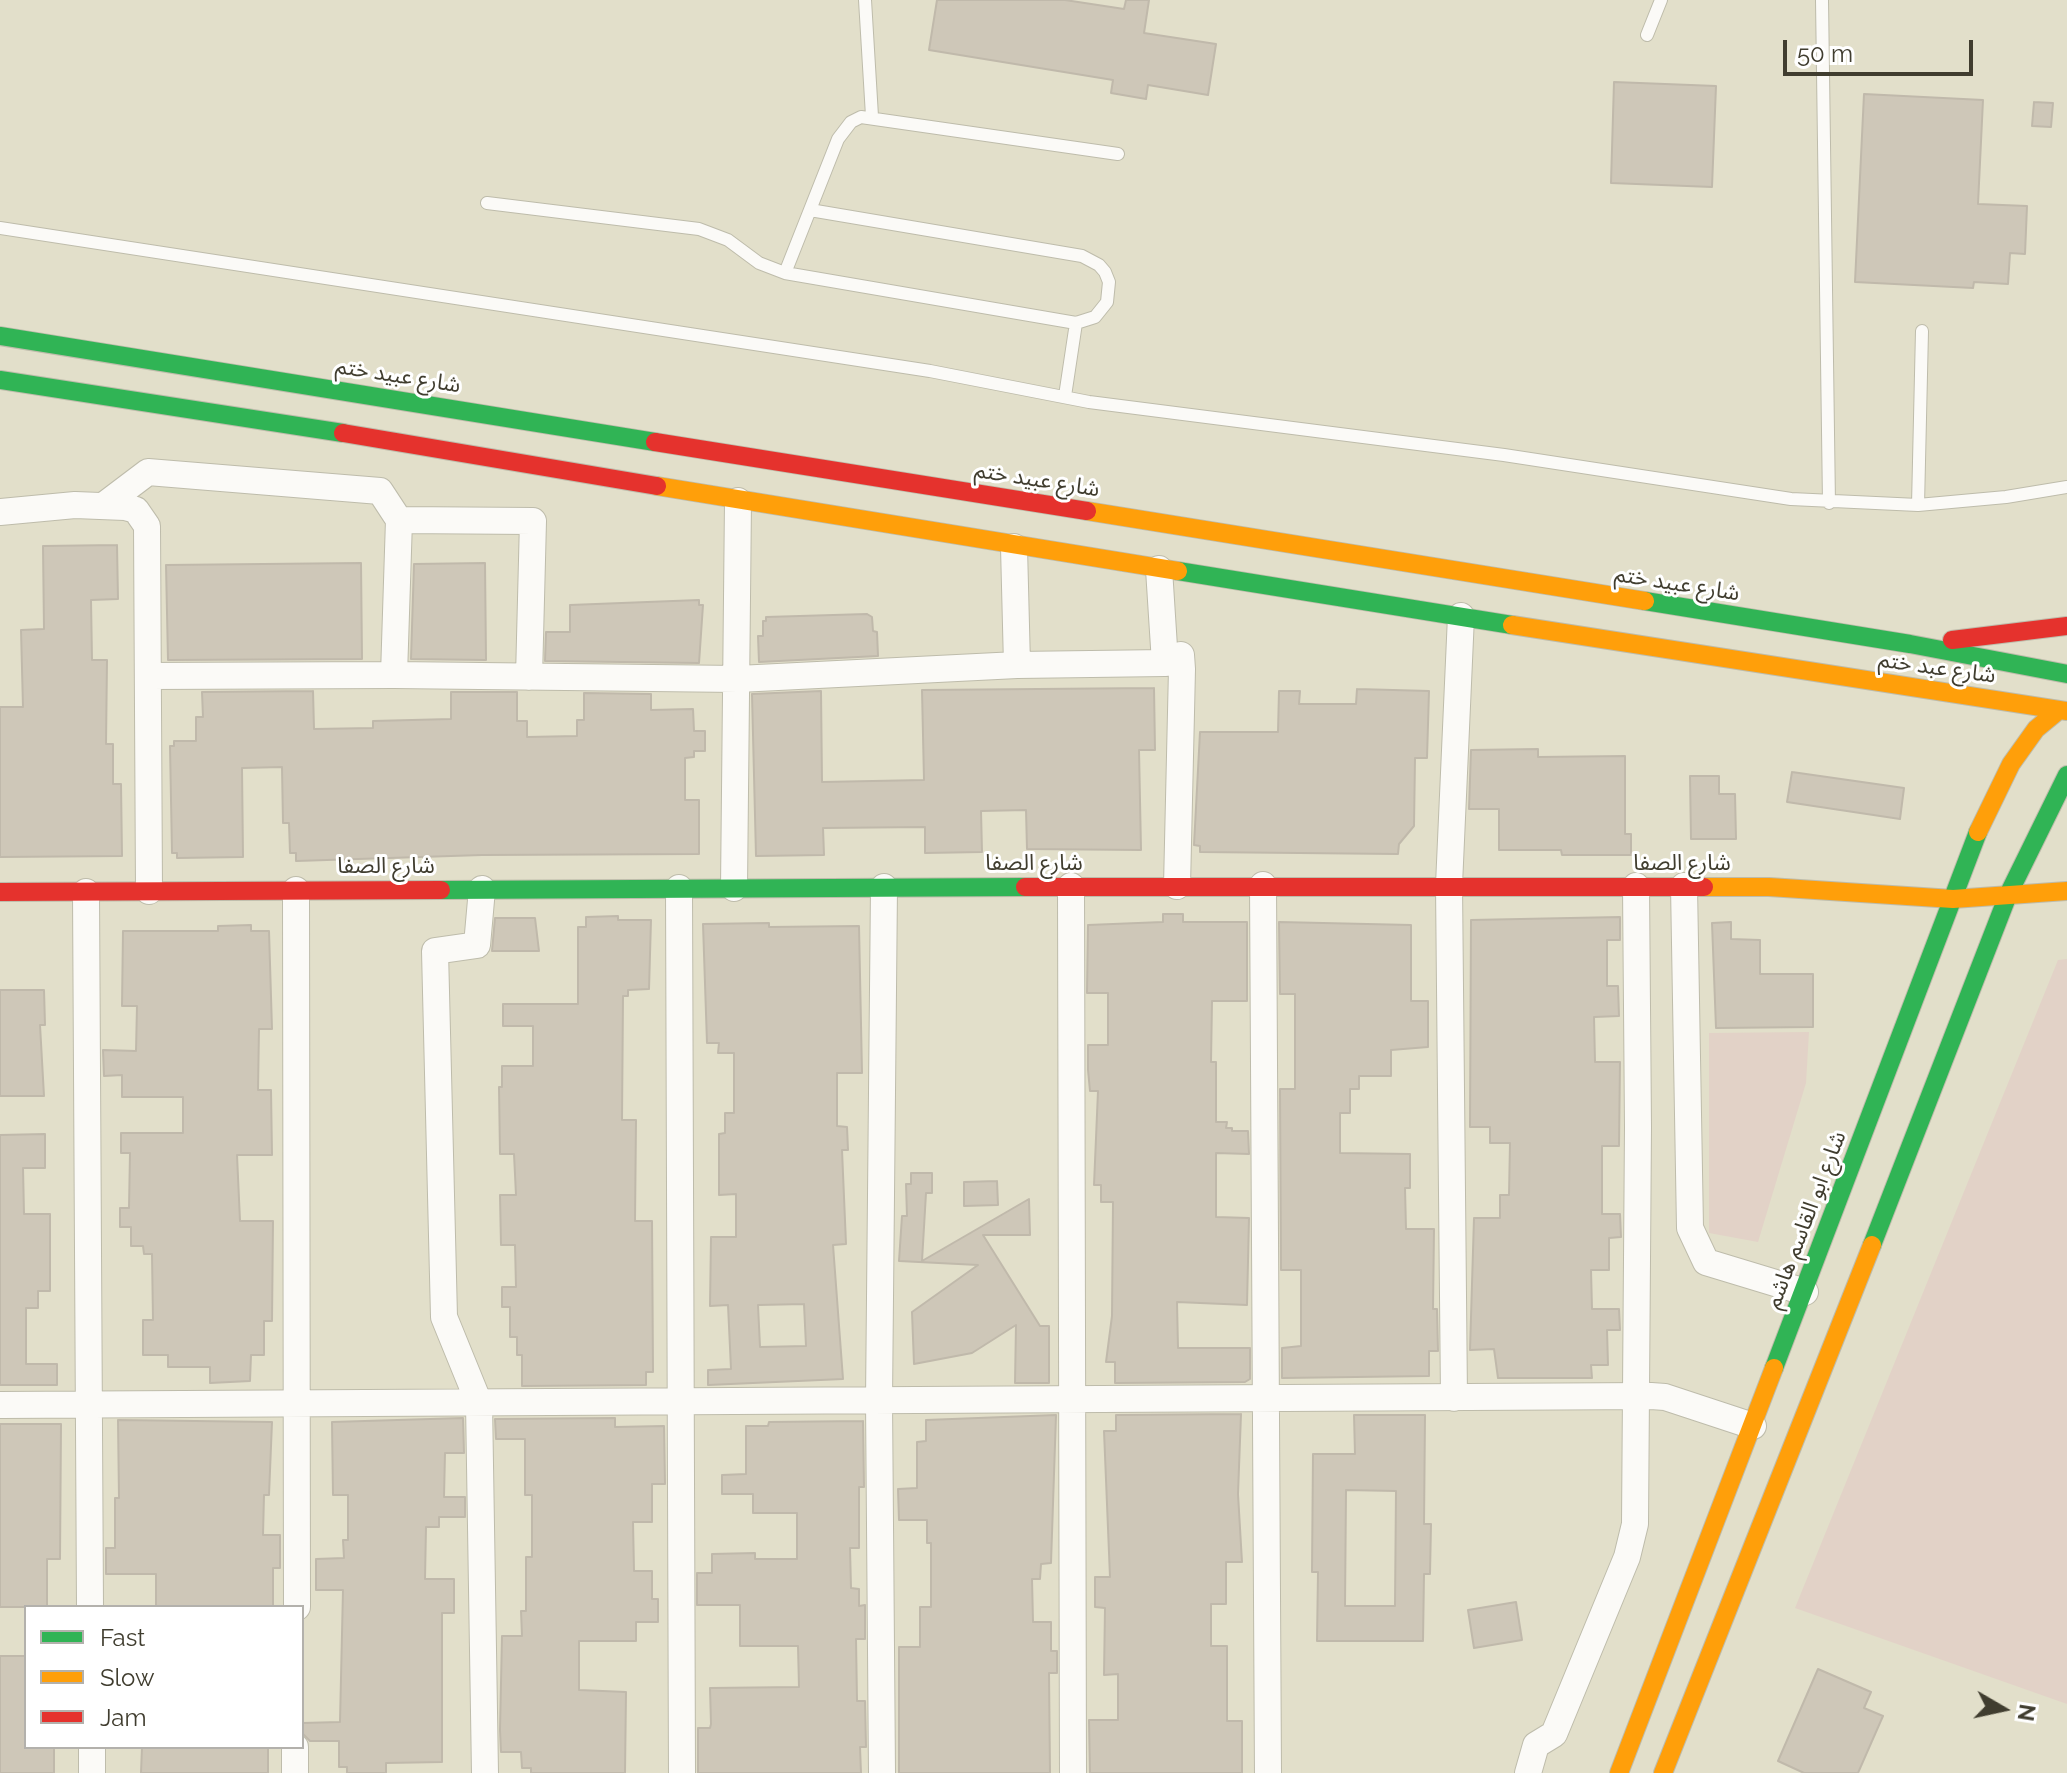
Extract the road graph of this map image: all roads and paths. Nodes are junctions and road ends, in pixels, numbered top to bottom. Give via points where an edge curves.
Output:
1 (865, 0) edge
2 (1661, 0) edge
3 (1822, 0) edge
4 (1647, 35) dead end
5 (872, 116) junction
6 (1118, 154) dead end
7 (487, 203) dead end
8 (810, 210) junction
9 (0, 228) edge
10 (785, 273) junction
11 (1076, 323) junction
12 (1922, 331) dead end
13 (0, 336) edge
14 (0, 380) edge
15 (1065, 396) junction
16 (2067, 487) edge
17 (738, 501) junction
18 (1829, 503) junction
19 (1918, 505) junction
20 (103, 506) junction
21 (0, 512) edge
22 (399, 520) junction
23 (1014, 547) junction
24 (1159, 569) junction
25 (1461, 616) junction
26 (2067, 626) edge
27 (1910, 644) junction
28 (1165, 663) junction
29 (1017, 665) junction
30 (2067, 674) edge
31 (394, 675) junction
32 (148, 676) junction
33 (529, 677) junction
34 (738, 679) junction
35 (2064, 708) edge
36 (2067, 775) edge
37 (1263, 885) junction
38 (1449, 885) junction
39 (1071, 886) junction
40 (1177, 886) junction
41 (1636, 886) junction
42 (1684, 886) junction
43 (884, 887) junction
44 (679, 888) junction
45 (734, 888) junction
46 (482, 889) junction
47 (296, 890) junction
48 (149, 891) junction
49 (2067, 891) edge
50 (0, 892) edge
51 (86, 892) junction
52 (2008, 895) junction
53 (1953, 899) junction
54 (1805, 1292) junction
55 (1637, 1397) junction
56 (1454, 1398) junction
57 (1267, 1399) junction
58 (879, 1400) junction
59 (1074, 1400) junction
60 (679, 1401) junction
61 (298, 1403) junction
62 (479, 1403) junction
63 (87, 1404) junction
64 (0, 1405) edge
65 (1753, 1426) junction
66 (90, 1605) edge
67 (297, 1605) edge
68 (92, 1749) edge
69 (295, 1749) edge
70 (92, 1773) edge
71 (295, 1773) edge
72 (485, 1773) edge
73 (682, 1773) edge
74 (882, 1773) edge
75 (1073, 1773) edge
76 (1268, 1773) edge
77 (1528, 1773) edge
78 (1619, 1773) edge
79 (1663, 1773) edge

1 - 5 lane
2 - 4 lane
3 - 18 lane
5 - 6 lane
5 - 8 lane via 843,129
7 - 10 lane via 699,229
8 - 10 lane
8 - 11 lane via 1091,259 1109,282 1107,302 1095,317
9 - 15 lane
10 - 11 lane
11 - 15 lane
12 - 19 lane
13 - 27 main road, شارع عبيد ختم
14 - 17 main road
15 - 18 lane
16 - 19 lane
17 - 23 main road
17 - 34 street
18 - 19 lane
20 - 21 street
20 - 22 street via 148,472 380,491
20 - 32 street via 136,510 147,526
22 - 31 street
22 - 33 street via 533,521
23 - 24 main road
23 - 29 street
24 - 25 main road
24 - 28 street
25 - 35 main road, شارع عبد ختم via 1799,672
25 - 38 street
26 - 27 main road
27 - 30 main road, شارع عبيد ختم
28 - 29 street
28 - 40 street via 1181,655
29 - 34 street
31 - 32 street
31 - 33 street
32 - 48 street
33 - 34 street
34 - 45 street
35 - 53 main road, شارع ابو القاسم هاشم via 2036,729 2011,764 1984,816
36 - 52 main road
37 - 38 main road, شارع الصفا
37 - 40 main road, شارع الصفا
37 - 57 street
38 - 41 main road, شارع الصفا
38 - 56 street
39 - 40 main road, شارع الصفا
39 - 43 main road, شارع الصفا
39 - 59 street
41 - 42 main road, شارع الصفا
41 - 55 street
42 - 53 main road, شارع الصفا
42 - 54 street via 1690,1228 1706,1262
43 - 45 main road, شارع الصفا
43 - 58 street
44 - 45 main road, شارع الصفا
44 - 46 main road, شارع الصفا
44 - 60 street
46 - 47 main road, شارع الصفا
46 - 62 street via 477,945 435,951 444,1317
47 - 48 main road, شارع الصفا
47 - 61 street
48 - 51 main road, شارع الصفا
49 - 52 main road, شارع الصفا
50 - 51 main road, شارع الصفا
51 - 63 street
52 - 53 main road, شارع الصفا
52 - 79 main road
53 - 54 main road, شارع ابو القاسم هاشم
54 - 65 main road, شارع ابو القاسم هاشم
55 - 56 street
55 - 65 street via 1665,1397
55 - 77 street via 1635,1524 1627,1557 1554,1734 1536,1745
56 - 57 street
57 - 59 street
57 - 76 street
58 - 59 street
58 - 60 street
58 - 74 street
59 - 75 street
60 - 62 street
60 - 73 street
61 - 62 street
61 - 63 street
61 - 67 street
62 - 72 street
63 - 64 street
63 - 66 street
65 - 78 main road, شارع ابو القاسم هاشم
68 - 70 street
69 - 71 street

